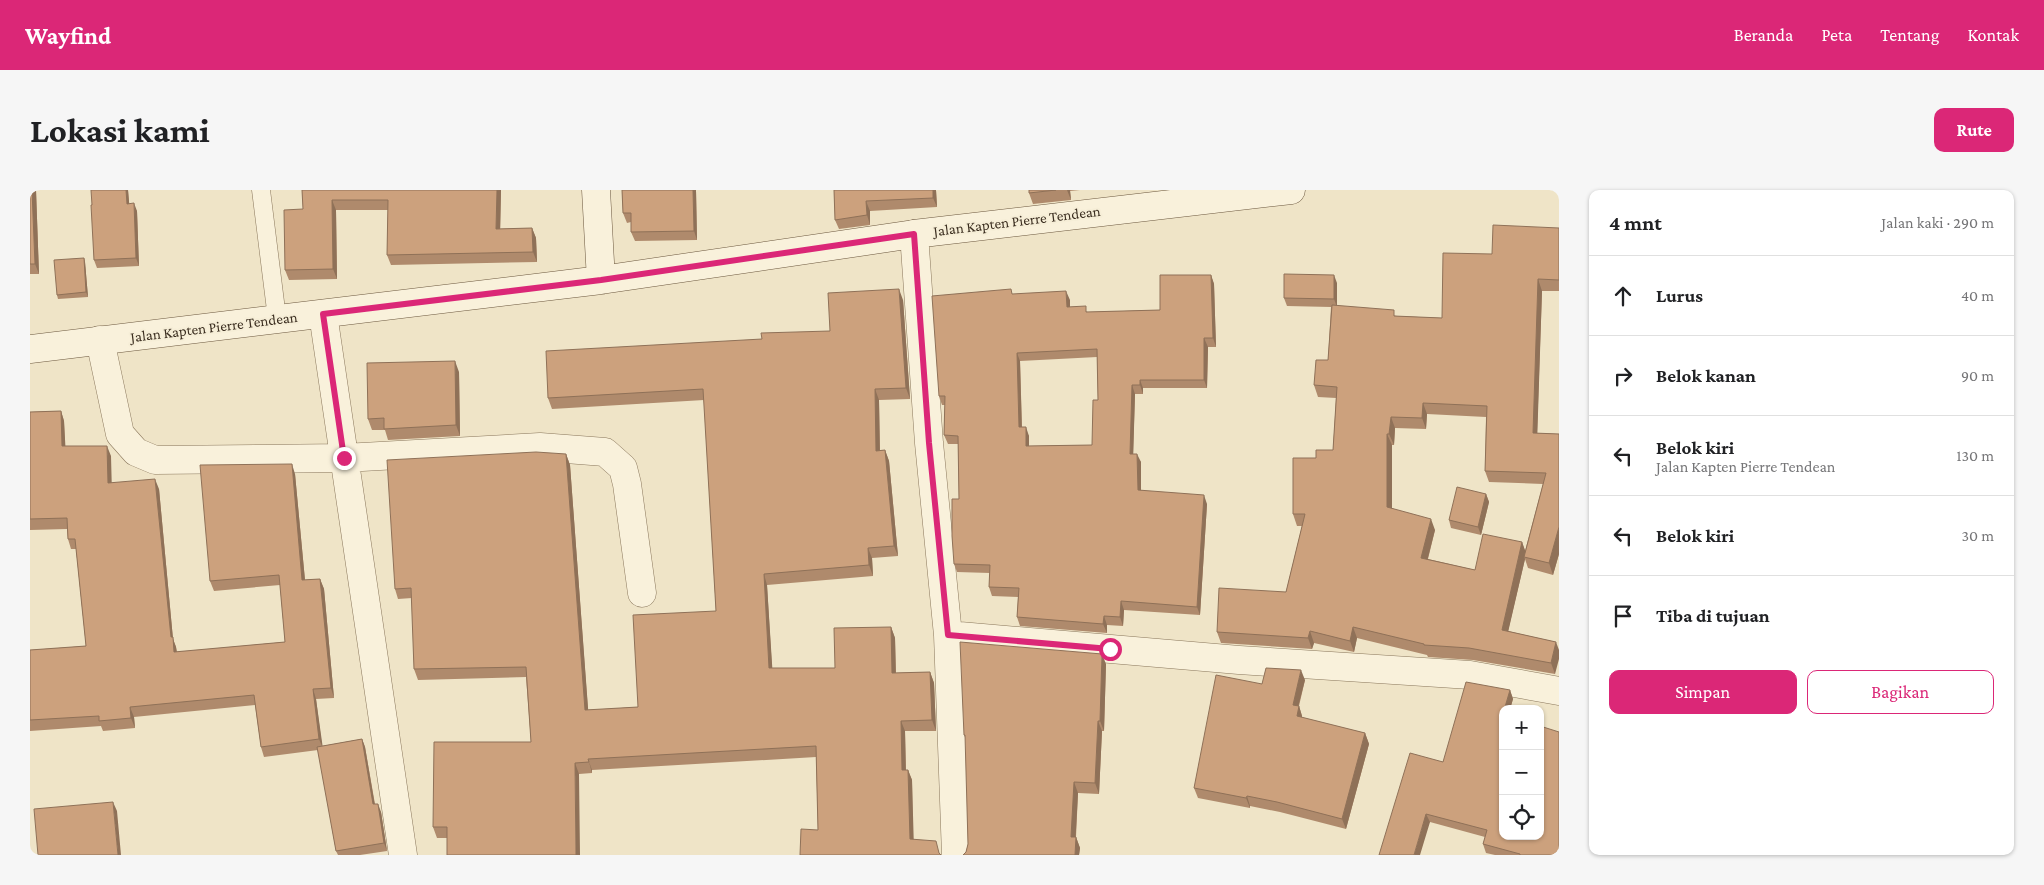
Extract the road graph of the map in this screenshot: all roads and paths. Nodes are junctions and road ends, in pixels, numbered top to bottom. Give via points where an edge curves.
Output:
1 (261, 190) edge
2 (596, 190) edge
3 (1291, 190) edge
4 (914, 234) junction
5 (601, 280) junction
6 (323, 314) junction
7 (277, 318) junction
8 (100, 340) junction
9 (30, 349) edge
10 (344, 458) junction
11 (642, 593) dead end
12 (948, 635) junction
13 (1559, 691) edge
14 (403, 855) edge
15 (956, 855) edge

1 - 7 lane
2 - 5 street
3 - 4 street, Jalan Kapten Pierre Tendean
4 - 5 street, Jalan Kapten Pierre Tendean
4 - 12 street via 929,443
5 - 6 street, Jalan Kapten Pierre Tendean
6 - 7 street, Jalan Kapten Pierre Tendean
6 - 10 street
7 - 8 street, Jalan Kapten Pierre Tendean
8 - 9 street, Jalan Kapten Pierre Tendean
8 - 10 street via 120,434 136,452 155,460
10 - 11 street via 540,447 606,452 623,468
10 - 14 street
12 - 13 street via 1239,660 1470,675
12 - 15 street

